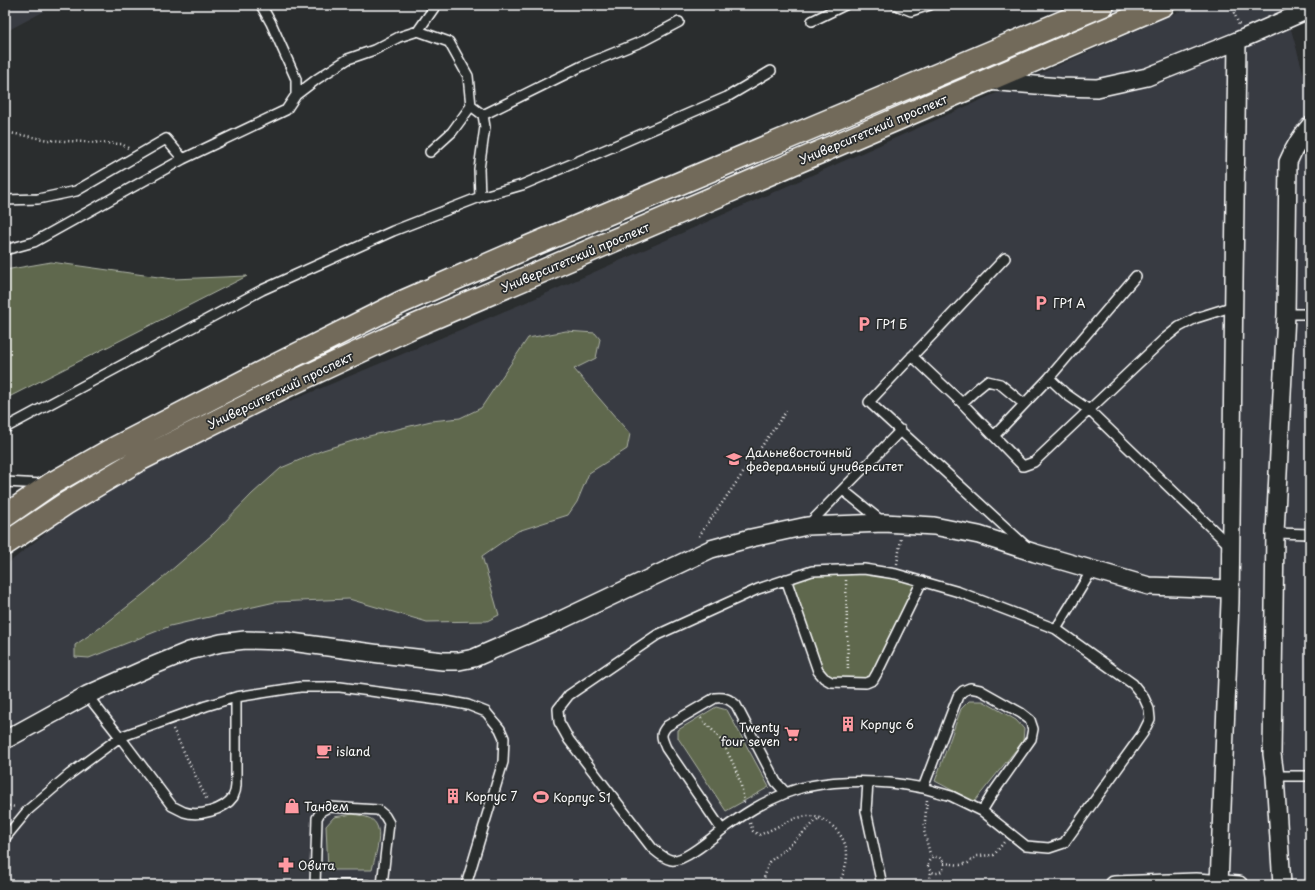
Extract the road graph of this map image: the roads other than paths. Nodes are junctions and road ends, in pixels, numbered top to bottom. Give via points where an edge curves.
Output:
1 (261, 5) edge
2 (436, 5) edge
3 (845, 5) edge
4 (896, 5) edge
5 (930, 5) edge
6 (1103, 5) edge
7 (1163, 5) edge
8 (1310, 9) edge
9 (812, 21) dead end
10 (679, 22) dead end
11 (418, 31) junction
12 (1241, 40) junction
13 (975, 58) junction
14 (771, 71) dead end
15 (985, 81) junction
16 (296, 95) junction
17 (471, 106) junction
18 (483, 114) junction
19 (1310, 126) edge
20 (430, 152) dead end
21 (183, 159) junction
22 (480, 197) junction
23 (5, 200) edge
24 (5, 250) edge
25 (1005, 258) dead end
26 (1136, 276) dead end
27 (1234, 306) junction
28 (1286, 314) junction
29 (1310, 314) edge
30 (912, 356) junction
31 (1049, 378) junction
32 (962, 403) junction
33 (1024, 404) junction
34 (1089, 410) junction
35 (5, 428) edge
36 (900, 430) junction
37 (994, 436) junction
38 (5, 482) edge
39 (51, 484) junction
40 (843, 490) junction
41 (5, 516) edge
42 (884, 523) junction
43 (807, 526) junction
44 (1276, 533) junction
45 (1310, 534) edge
46 (5, 544) edge
47 (1230, 547) junction
48 (1035, 554) junction
49 (1092, 570) junction
50 (786, 579) junction
51 (922, 581) junction
52 (1230, 589) junction
53 (1056, 629) junction
54 (87, 695) junction
55 (236, 697) junction
56 (120, 737) junction
57 (5, 740) edge
58 (1275, 776) junction
59 (1310, 776) edge
60 (868, 782) junction
61 (926, 789) junction
62 (786, 793) junction
63 (982, 812) junction
64 (722, 830) junction
65 (5, 838) edge
66 (1220, 884) edge
67 (315, 885) edge
68 (367, 885) edge
69 (382, 885) edge
70 (466, 885) edge
71 (882, 885) edge
72 (1114, 885) edge
73 (1239, 885) edge
74 (1282, 885) edge

1 - 16 lane via 296,79
2 - 11 lane
3 - 9 lane
4 - 5 lane via 911,11
6 - 13 main road, Университетский проспект
7 - 15 main road, Университетский проспект
8 - 12 street
10 - 18 lane
11 - 16 lane via 348,60
11 - 17 lane via 449,42 468,76
12 - 15 street via 1147,77 1097,88
12 - 27 street
13 - 15 main road
13 - 39 main road, Университетский проспект via 402,302 109,451
14 - 22 lane via 727,97 619,144 522,185
15 - 46 main road, Университетский проспект via 419,324 280,389 137,461
16 - 21 lane via 286,110
17 - 18 lane
17 - 20 lane via 452,132
18 - 22 lane via 485,127 479,169
19 - 28 street via 1294,147 1288,162
21 - 23 lane via 166,139 76,191 38,199
21 - 24 lane via 34,242
22 - 35 lane via 393,231 262,290
25 - 30 lane
26 - 31 lane
27 - 34 lane via 1196,318 1179,327
27 - 47 street
28 - 29 lane
28 - 44 street
30 - 32 lane
30 - 36 lane via 869,402
31 - 33 lane
31 - 34 lane
32 - 33 lane via 987,381 1000,384
32 - 37 lane
33 - 37 lane
34 - 37 lane via 1034,462 1023,466
34 - 47 lane
36 - 40 lane
36 - 48 lane
38 - 39 lane
39 - 41 main road, Университетский проспект
40 - 42 lane
40 - 43 lane
42 - 43 street
42 - 48 street via 934,526 979,535
43 - 54 street via 711,549 474,658 442,661 284,641 245,640 189,651
44 - 45 lane
44 - 58 street via 1272,754
47 - 52 street
48 - 49 street
49 - 52 street via 1149,586
49 - 53 lane
50 - 51 lane via 812,571 864,569
50 - 51 lane via 818,671 831,682 866,683 873,680
50 - 64 lane via 657,635 568,695 558,709 559,722 569,740 631,822 662,856 673,860 684,857
51 - 53 lane via 959,592
52 - 66 street
53 - 63 lane via 1133,684 1144,698 1150,719 1143,733 1064,843 1050,848 1026,846
54 - 56 lane
54 - 57 street
55 - 56 lane
55 - 56 lane via 234,796 228,803 212,812 185,812 172,806
55 - 70 lane via 300,687 340,687 446,701 486,712 504,738 502,762
56 - 65 lane via 70,774 28,810
58 - 59 lane
58 - 74 street
60 - 61 lane via 898,783
60 - 62 lane via 808,786
60 - 71 lane via 866,811
61 - 63 lane via 951,796
61 - 63 lane via 958,696 970,688 980,690 1021,712 1030,720 1033,729 1031,739
62 - 64 lane via 745,813
62 - 64 lane via 776,782 736,705 724,697 715,698 668,726 662,737 666,748
66 - 72 street via 1196,882
66 - 73 street
67 - 68 lane
67 - 69 lane via 317,818 321,811 329,807 378,810 385,816 389,823

